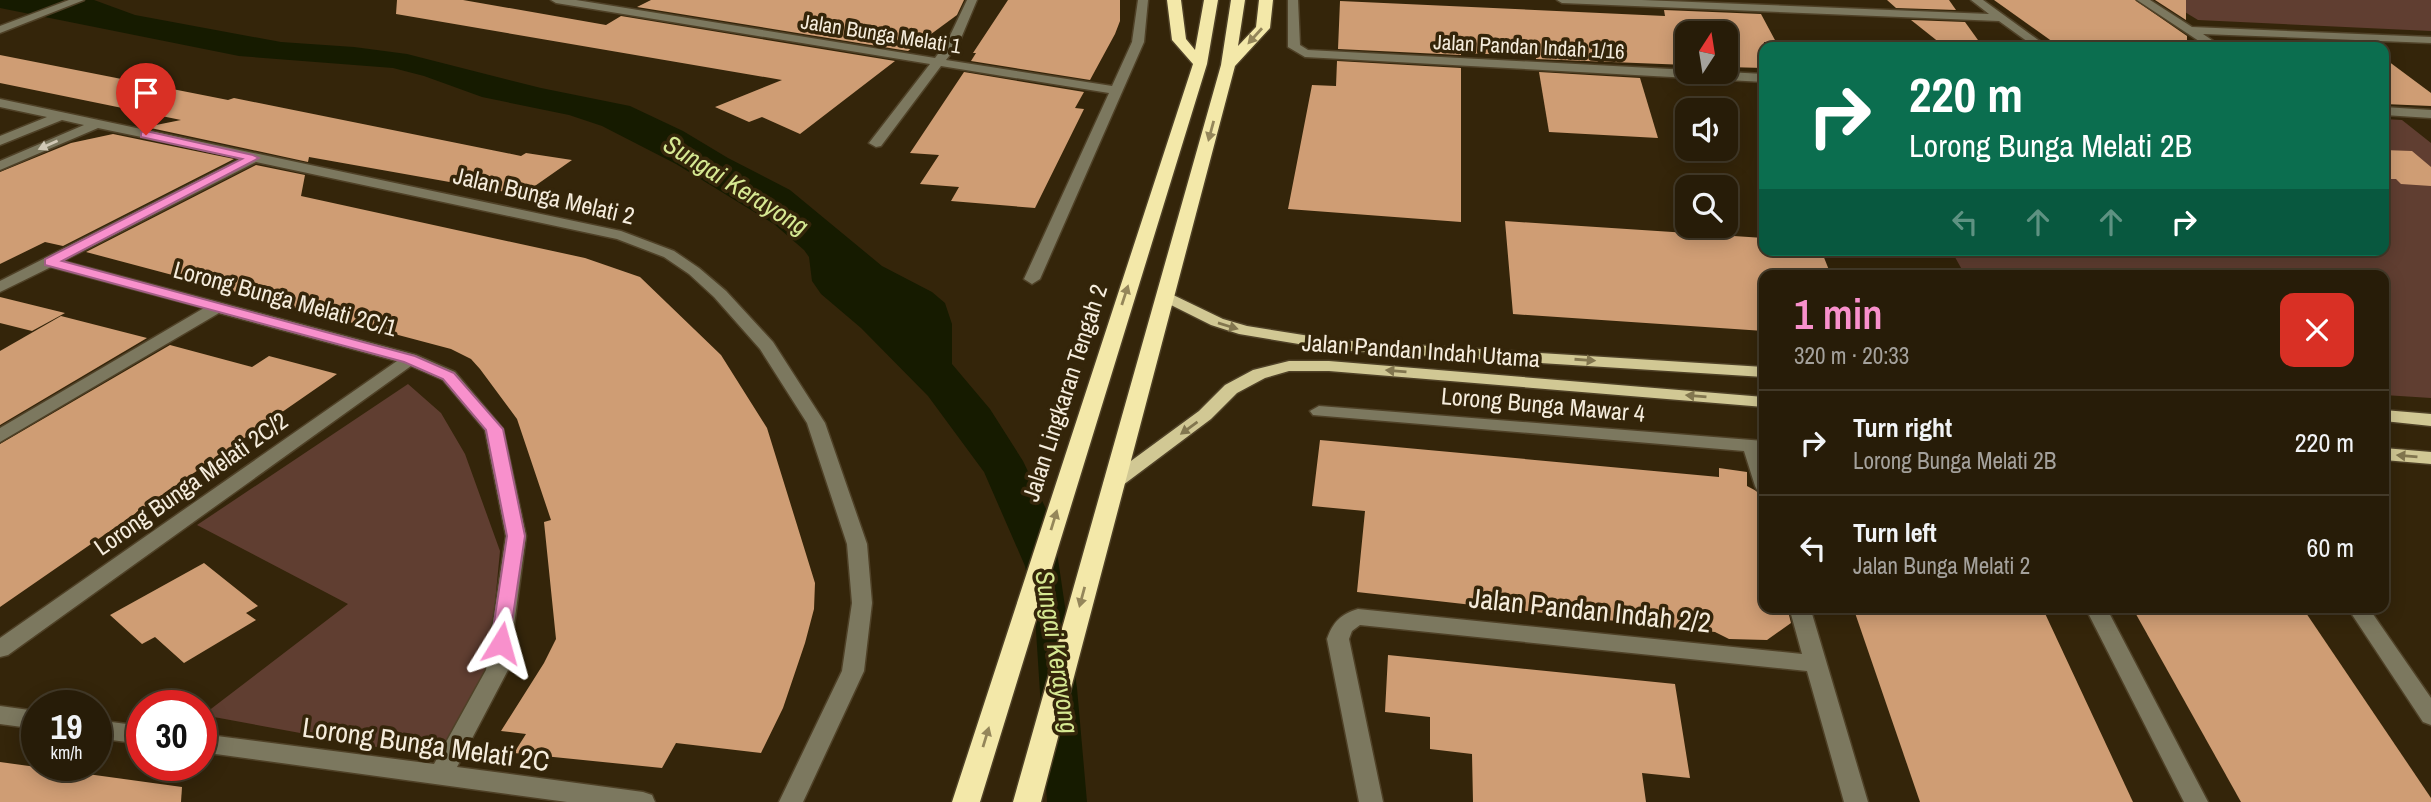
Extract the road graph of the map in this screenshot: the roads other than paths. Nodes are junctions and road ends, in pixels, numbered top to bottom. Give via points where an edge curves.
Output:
1 (79, 0) edge
2 (556, 0) edge
3 (972, 0) edge
4 (1143, 0) edge
5 (1174, 0) edge
6 (1211, 0) edge
7 (1238, 0) edge
8 (1266, 0) edge
9 (1293, 0) edge
10 (1562, 0) edge
11 (1807, 0) edge
12 (1976, 0) edge
13 (2142, 0) edge
14 (1818, 10) junction
15 (2001, 18) junction
16 (0, 30) edge
17 (2189, 30) junction
18 (2431, 40) edge
19 (2035, 42) edge
20 (2208, 42) edge
21 (940, 63) junction
22 (1200, 64) junction
23 (1228, 65) junction
24 (1759, 78) edge
25 (1118, 91) junction
26 (0, 103) edge
27 (2389, 111) edge
28 (2431, 114) edge
29 (60, 116) junction
30 (96, 124) junction
31 (0, 141) edge
32 (876, 143) dead end
33 (253, 158) junction
34 (0, 166) edge
35 (50, 262) junction
36 (1032, 279) dead end
37 (0, 286) edge
38 (1167, 297) junction
39 (219, 306) junction
40 (410, 359) junction
41 (1759, 372) edge
42 (1759, 402) edge
43 (1319, 411) dead end
44 (2389, 416) edge
45 (2431, 419) edge
46 (0, 436) edge
47 (1758, 447) edge
48 (2389, 454) edge
49 (2431, 458) edge
50 (1112, 484) junction
51 (1801, 613) edge
52 (2098, 613) edge
53 (2361, 613) edge
54 (0, 649) edge
55 (1816, 664) junction
56 (0, 715) edge
57 (2431, 716) edge
58 (21, 718) edge
59 (217, 745) edge
60 (440, 776) junction
61 (643, 802) edge
62 (791, 802) edge
63 (966, 802) edge
64 (1027, 802) edge
65 (1371, 802) edge
66 (1856, 802) edge
67 (2196, 802) edge

1 - 16 street
2 - 21 street, Jalan Bunga Melati 1
3 - 21 street
4 - 25 street via 1138,42
5 - 22 highway via 1179,40
6 - 22 highway, Jalan Lingkaran Tengah 2
7 - 23 highway
8 -> 23 highway via 1263,28
9 - 24 street, Jalan Pandan Indah 1/16 via 1294,47 1314,54
10 - 14 street
11 - 14 street
12 - 15 street
13 - 17 street
14 - 15 street
15 - 19 street
17 - 18 street
17 - 20 street
21 - 25 street, Jalan Bunga Melati 1
21 - 32 street
63 -> 22 highway, Jalan Lingkaran Tengah 2
23 -> 38 highway
25 - 36 street
26 - 29 street, Jalan Bunga Melati 2
27 - 28 street
29 - 30 street, Jalan Bunga Melati 2
29 - 31 street
30 - 33 street, Jalan Bunga Melati 2
30 -> 34 street
33 - 35 street
33 - 62 street, Jalan Bunga Melati 2 via 621,235 669,254 694,271 766,346 816,423 858,544 862,603 852,671
35 - 37 street
35 - 39 street, Lorong Bunga Melati 2C/1
38 -> 41 main road, Jalan Pandan Indah Utama via 1217,322 1280,338 1335,345
38 - 50 highway
39 - 40 street, Lorong Bunga Melati 2C/1
39 - 46 street
40 - 54 street, Lorong Bunga Melati 2C/2
40 - 60 street, Lorong Bunga Melati 2C/1 via 449,376 494,429 516,536 497,670
42 -> 50 main road, Jalan Pandan Indah Utama via 1289,366 1259,374 1231,389 1205,415
43 - 47 street, Lorong Bunga Mawar 4
44 - 45 main road
49 -> 48 main road
50 -> 64 highway
51 - 55 street
52 - 67 street
53 - 57 street
55 - 65 street, Jalan Pandan Indah 2/2 via 1359,617 1340,629 1338,639
55 - 66 street
56 - 58 street
59 - 60 street, Lorong Bunga Melati 2C
60 - 61 street, Lorong Bunga Melati 2C

